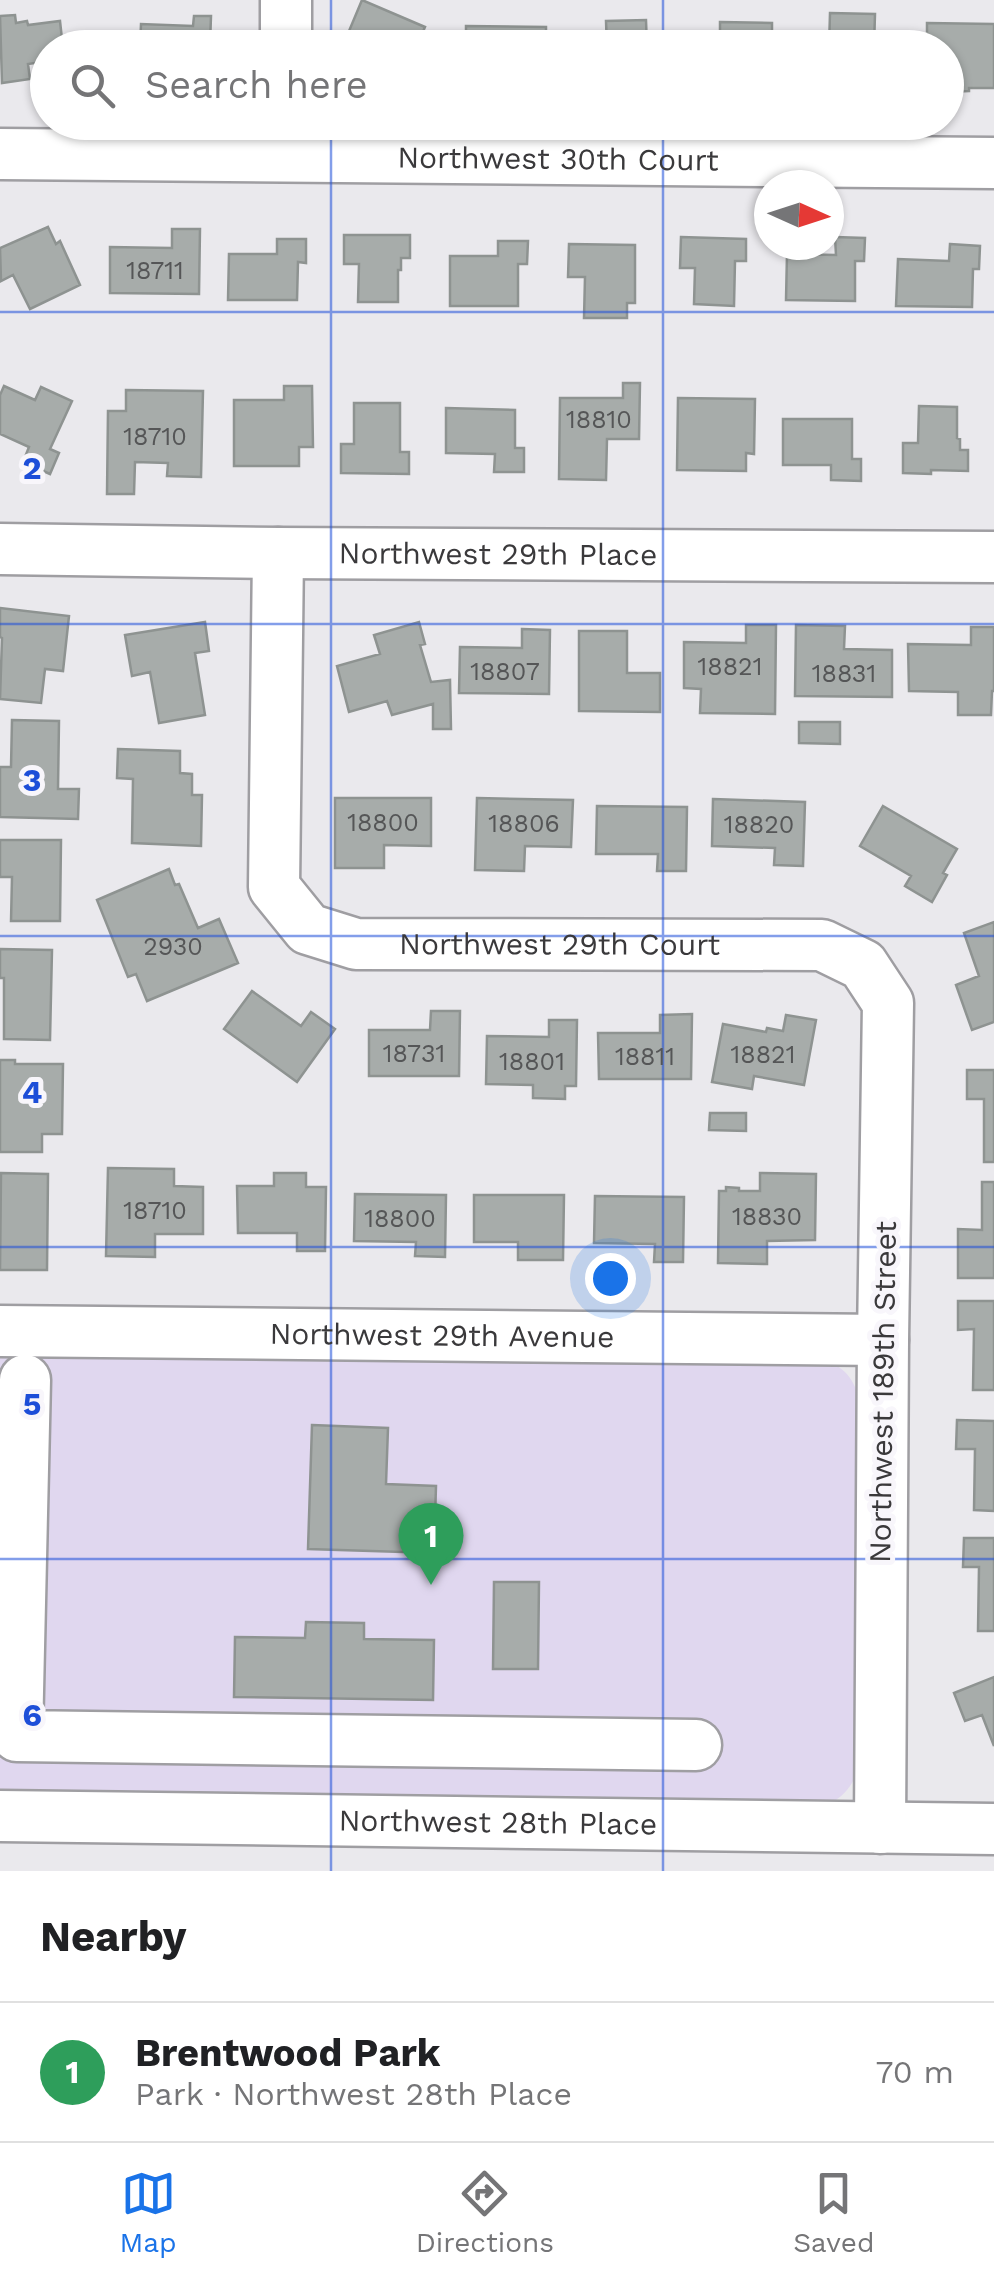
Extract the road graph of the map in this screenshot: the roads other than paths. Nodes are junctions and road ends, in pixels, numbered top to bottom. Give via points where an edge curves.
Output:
1 (286, 0) edge
2 (286, 30) edge
3 (284, 140) edge
4 (0, 154) edge
5 (994, 163) edge
6 (0, 549) edge
7 (278, 553) junction
8 (994, 557) edge
9 (864, 965) joint
10 (0, 1331) edge
11 (883, 1340) junction
12 (26, 1380) dead end
13 (462, 1742) junction
14 (696, 1745) dead end
15 (0, 1816) edge
16 (464, 1822) junction
17 (880, 1828) junction
18 (994, 1829) edge

1 - 2 street
3 - 4 street, Northwest 30th Court
3 - 5 street, Northwest 30th Court
6 - 7 street, Northwest 29th Place
7 - 8 street, Northwest 29th Place
7 - 9 street, Northwest 29th Court via 274,887 308,929 356,944 822,945
9 - 11 street, Northwest 189th Street via 888,1003
10 - 11 street, Northwest 29th Avenue
11 - 17 street, Northwest 189th Street
12 - 13 street via 17,1736
13 - 14 street
13 - 16 street
15 - 16 street, Northwest 28th Place
16 - 17 street, Northwest 28th Place
17 - 18 street, Northwest 28th Place

